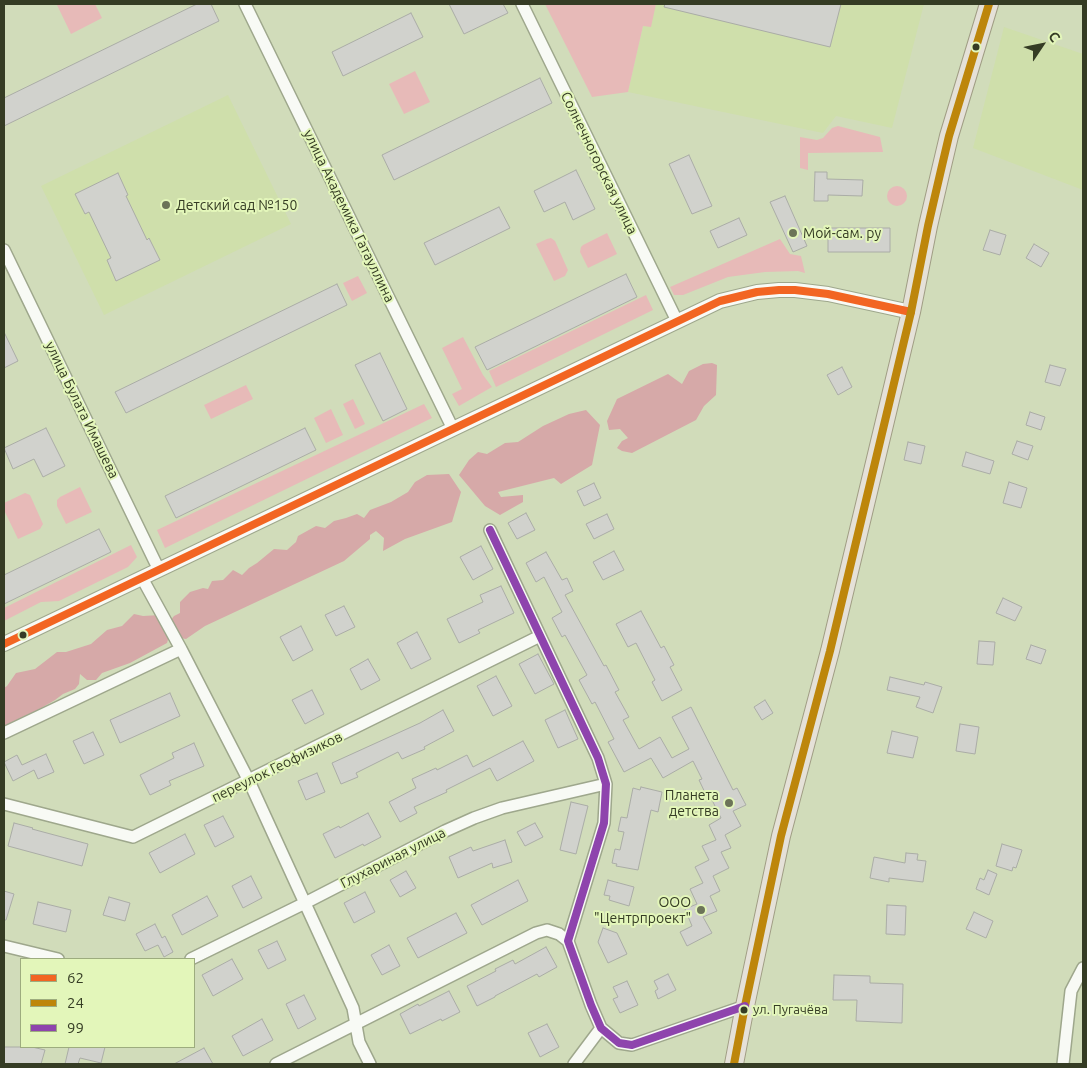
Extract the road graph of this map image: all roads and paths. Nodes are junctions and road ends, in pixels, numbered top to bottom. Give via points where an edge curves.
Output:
1 (245, 4) edge
2 (522, 4) edge
3 (990, 4) edge
4 (4, 250) edge
5 (911, 312) junction
6 (677, 322) junction
7 (453, 429) junction
8 (490, 530) dead end
9 (160, 570) junction
10 (142, 578) junction
11 (540, 636) junction
12 (4, 644) edge
13 (181, 649) junction
14 (4, 733) edge
15 (249, 781) junction
16 (606, 784) junction
17 (4, 804) edge
18 (305, 903) junction
19 (568, 941) junction
20 (4, 946) edge
21 (54, 958) edge
22 (193, 958) edge
23 (1083, 968) edge
24 (745, 1006) junction
25 (357, 1023) junction
26 (601, 1028) junction
27 (276, 1064) edge
28 (370, 1064) edge
29 (574, 1064) edge
30 (734, 1064) edge
31 (1063, 1064) edge

1 - 7 street, улица Академика Гатауллина
2 - 6 street, Солнечногорская улица
3 - 5 main road via 949,136
4 - 9 street, улица Булата Имашева
5 - 6 street via 807,290 779,290 720,301
5 - 24 main road via 830,651 781,836
6 - 7 street
7 - 9 street
8 - 11 street
9 - 10 street
10 - 12 street
10 - 13 street
11 - 15 street, переулок Геофизиков
11 - 16 street via 598,758
13 - 14 street
13 - 15 street
15 - 17 street, переулок Геофизиков via 133,837
15 - 18 street
16 - 18 street, Глухариная улица via 502,808 474,818
16 - 19 street via 604,823
18 - 22 street, Глухариная улица
18 - 25 street
19 - 25 street via 547,930 536,933
19 - 26 street
20 - 21 street
23 - 31 street via 1071,992
24 - 26 street via 632,1045 619,1043
24 - 30 main road
25 - 27 street
25 - 28 street via 359,1042
26 - 29 street

